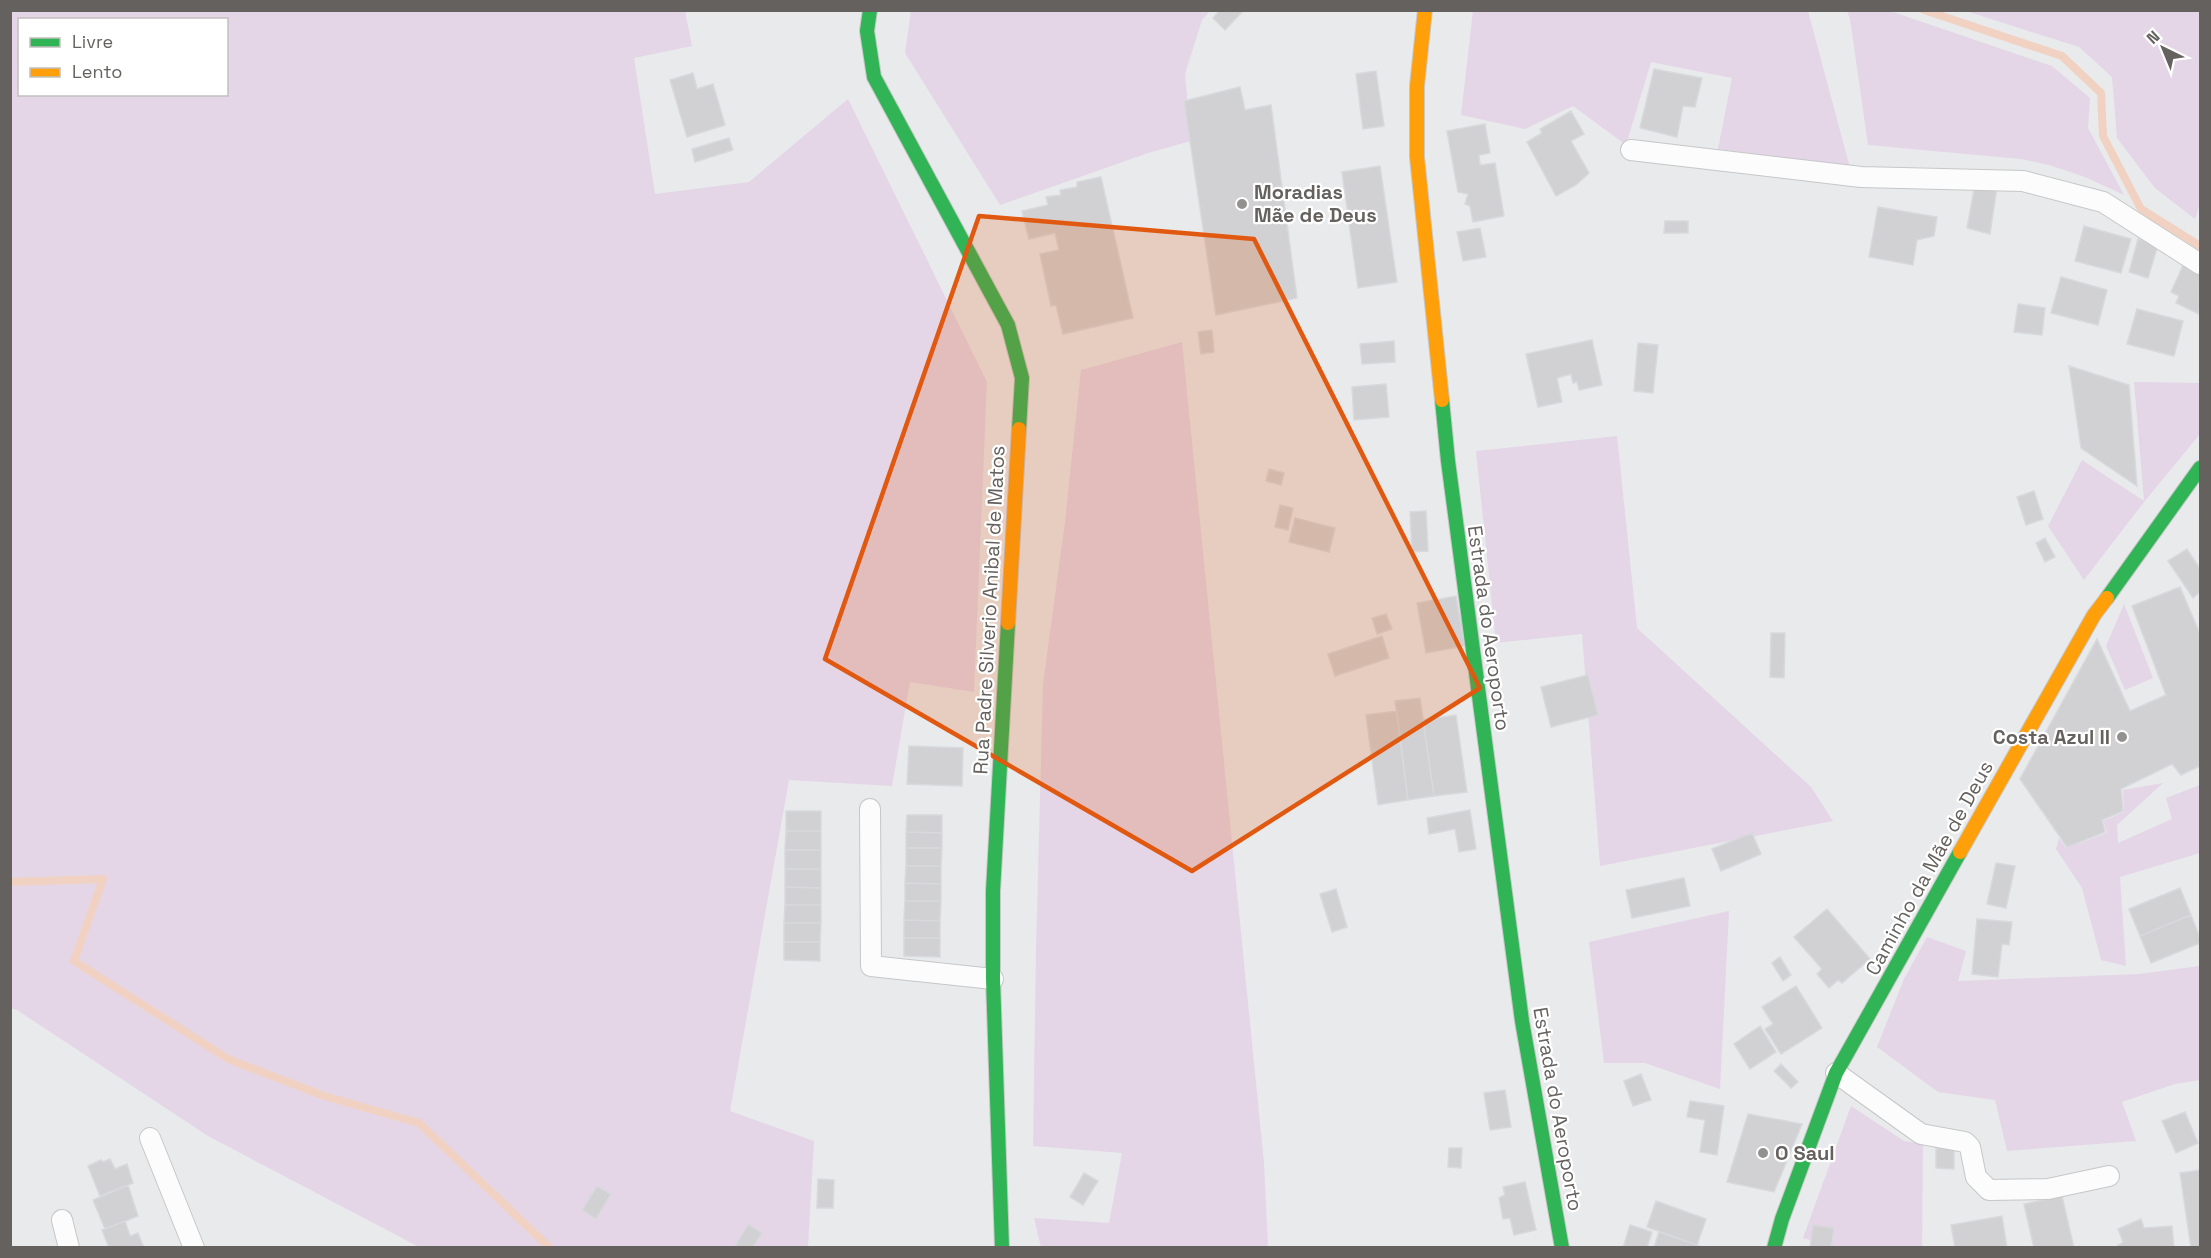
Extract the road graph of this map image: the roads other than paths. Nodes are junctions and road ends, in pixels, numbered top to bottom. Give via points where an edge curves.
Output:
1 (870, 10) edge
2 (1425, 10) edge
3 (1631, 150) dead end
4 (2200, 264) edge
5 (2200, 468) edge
6 (870, 809) dead end
7 (993, 979) junction
8 (1836, 1072) junction
9 (150, 1138) dead end
10 (2109, 1176) dead end
11 (62, 1220) dead end
12 (69, 1248) edge
13 (194, 1248) edge
14 (1002, 1248) edge
15 (1562, 1248) edge
16 (1774, 1248) edge

1 - 7 street, Rua Padre Silverio Anibal de Matos via 867,31 874,77 1008,326 1022,378 993,891
2 - 15 street, Estrada do Aeroporto via 1417,86 1417,157 1448,461 1522,1021
3 - 4 street via 1861,177 2023,181 2103,202
5 - 8 street, Caminho da Mãe de Deus via 2094,615
6 - 7 street via 871,966
7 - 14 street, Rua Padre Silverio Anibal de Matos
8 - 10 street via 1921,1134 1965,1142 1970,1147 1976,1177 1989,1190 2048,1189
8 - 16 street, Caminho da Mãe de Deus
9 - 13 street
11 - 12 street

